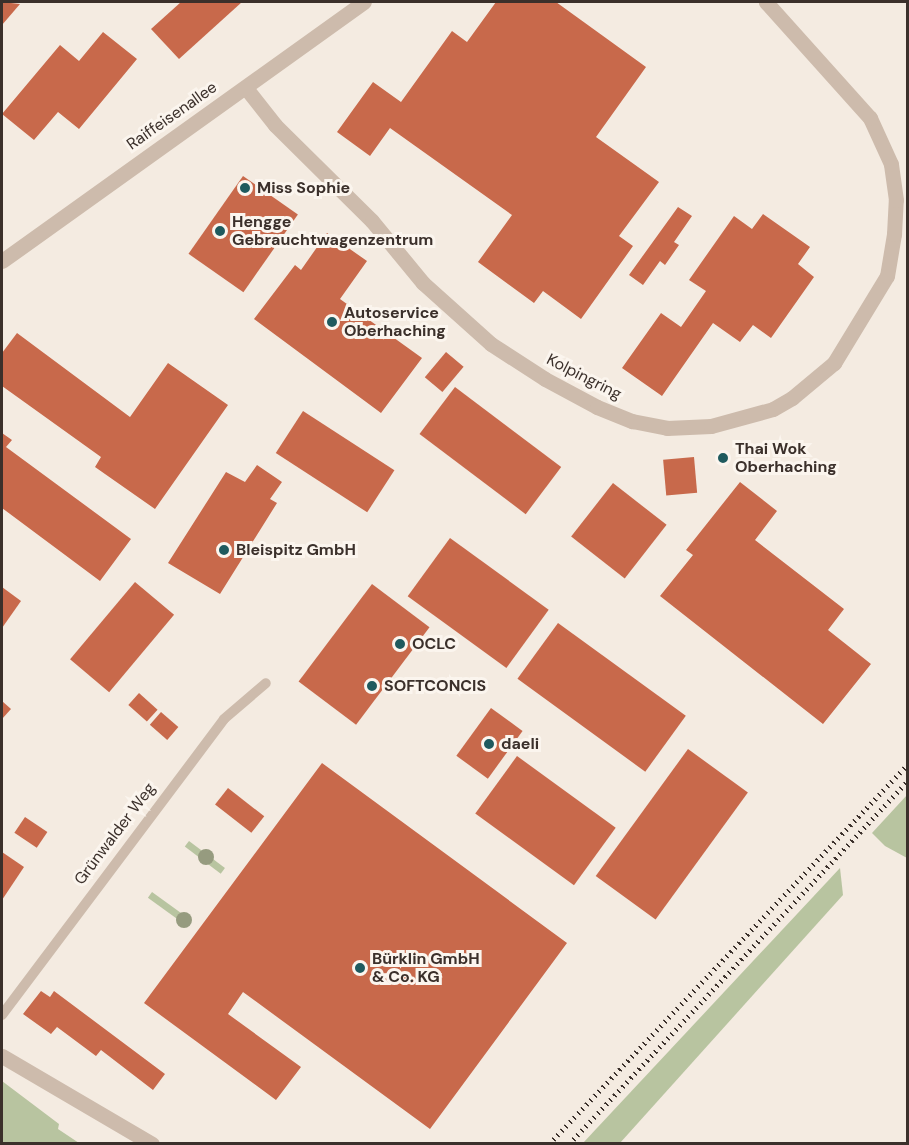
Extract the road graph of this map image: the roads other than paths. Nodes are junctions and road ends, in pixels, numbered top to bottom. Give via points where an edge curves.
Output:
1 (364, 2) edge
2 (766, 2) edge
3 (246, 88) junction
4 (2, 261) edge
5 (266, 683) dead end
6 (2, 1015) edge
7 (2, 1056) edge
8 (152, 1143) edge

1 - 3 street, Raiffeisenallee
2 - 3 street, Kolpingring via 870,118 891,164 896,200 894,234 887,276 834,363 792,398 772,409 711,426 667,428 632,421 545,380 491,344 423,283 372,221 275,125
3 - 4 street, Raiffeisenallee via 38,231
5 - 6 lane, Grünwalder Weg via 224,719
7 - 8 street

